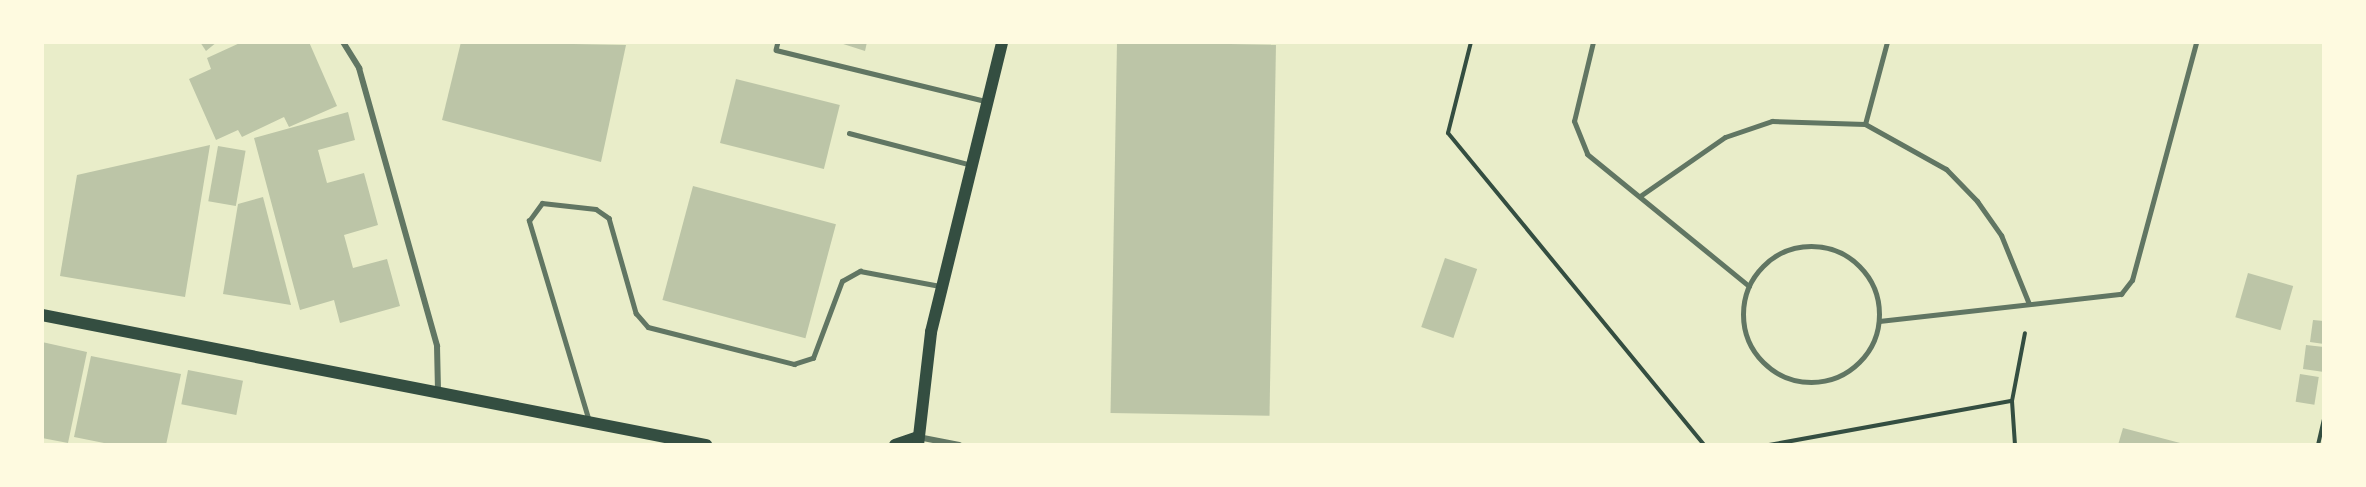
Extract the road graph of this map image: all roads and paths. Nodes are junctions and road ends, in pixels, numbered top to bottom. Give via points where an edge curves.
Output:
1 (343, 42) edge
2 (778, 42) edge
3 (1002, 42) edge
4 (1471, 42) edge
5 (1593, 42) edge
6 (1887, 42) edge
7 (2196, 42) edge
8 (987, 101) junction
9 (1865, 124) junction
10 (849, 133) dead end
11 (972, 165) junction
12 (1640, 196) junction
13 (941, 286) junction
14 (1749, 286) junction
15 (2029, 304) junction
16 (42, 315) edge
17 (1879, 321) junction
18 (438, 390) junction
19 (2012, 400) junction
20 (588, 418) junction
21 (2324, 420) edge
22 (2323, 428) edge
23 (918, 441) edge
24 (706, 445) edge
25 (895, 445) edge
26 (959, 445) edge
27 (1704, 445) edge
28 (1769, 445) edge
29 (2016, 445) edge
30 (2318, 445) edge

1 - 18 street via 358,68 437,346
2 - 8 lane via 776,50
3 - 8 main road
4 - 27 path via 1448,134
5 - 12 street via 1574,121 1579,141 1587,154
6 - 9 street
7 - 15 street via 2132,280 2121,294
8 - 11 main road
9 - 12 street via 1772,121 1725,137
9 - 15 street via 1946,170 1977,201 2001,235
10 - 11 lane
11 - 13 main road
12 - 14 street
13 - 20 lane via 860,271 842,281 824,339 813,358 794,364 648,327 636,314 609,218 596,209 542,203 529,221
13 - 23 main road
14 - 17 street via 1777,255 1797,247 1828,249 1857,263 1870,280
14 - 17 street via 1743,309 1750,343 1772,370 1793,381 1840,376 1859,363
15 - 17 street
15 - 19 path
16 - 18 main road
18 - 20 main road
19 - 28 path
19 - 29 path
20 - 24 main road
21 - 22 path
22 - 30 path
23 - 25 main road
23 - 26 street

